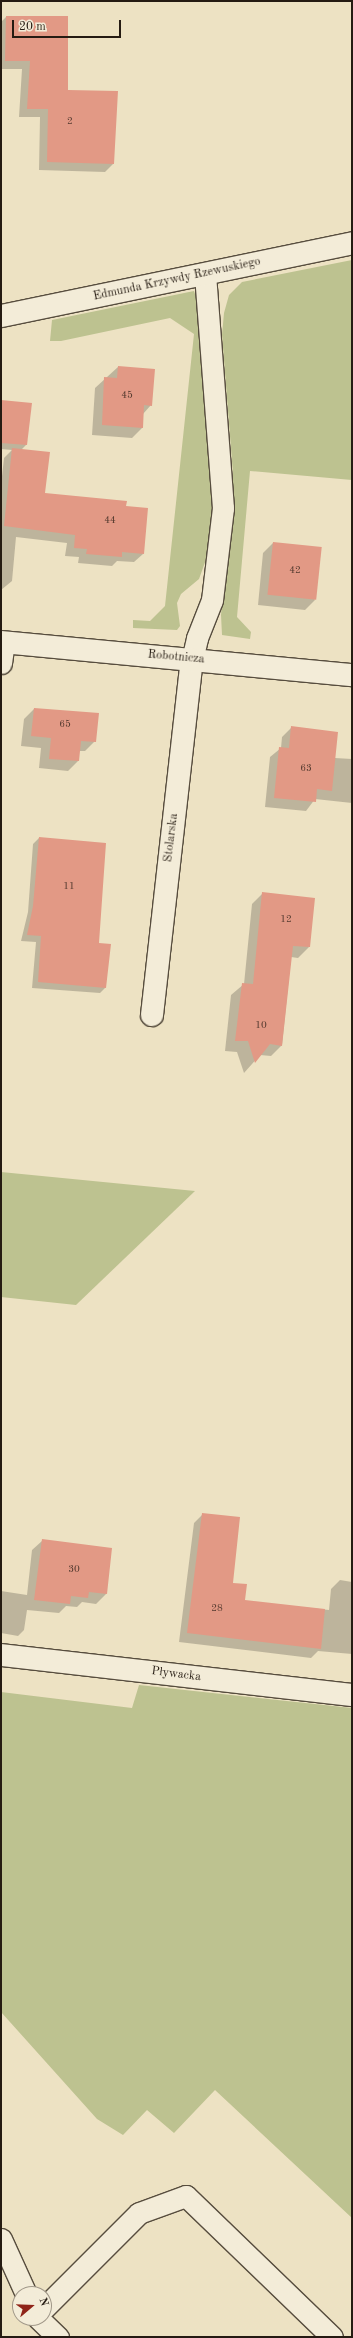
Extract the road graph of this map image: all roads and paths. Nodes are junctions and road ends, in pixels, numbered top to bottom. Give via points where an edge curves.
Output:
1 (352, 243) edge
2 (205, 274) junction
3 (1, 316) edge
4 (2, 642) edge
5 (192, 660) junction
6 (1, 663) edge
7 (352, 675) edge
8 (152, 1015) dead end
9 (1, 1655) edge
10 (352, 1695) edge
11 (1, 2240) edge
12 (22, 2286) edge
13 (52, 2300) edge
14 (46, 2326) edge
15 (58, 2337) edge
16 (332, 2337) edge

1 - 2 street, Edmunda Krzywdy Rzewuskiego
2 - 3 street, Edmunda Krzywdy Rzewuskiego
2 - 5 lane via 223,508 212,600 197,638
4 - 5 street, Robotnicza
4 - 6 lane
5 - 7 street, Robotnicza
5 - 8 street, Stolarska
9 - 10 street, Pływacka
11 - 12 lane
13 - 16 lane via 139,2213 186,2196
14 - 15 lane

